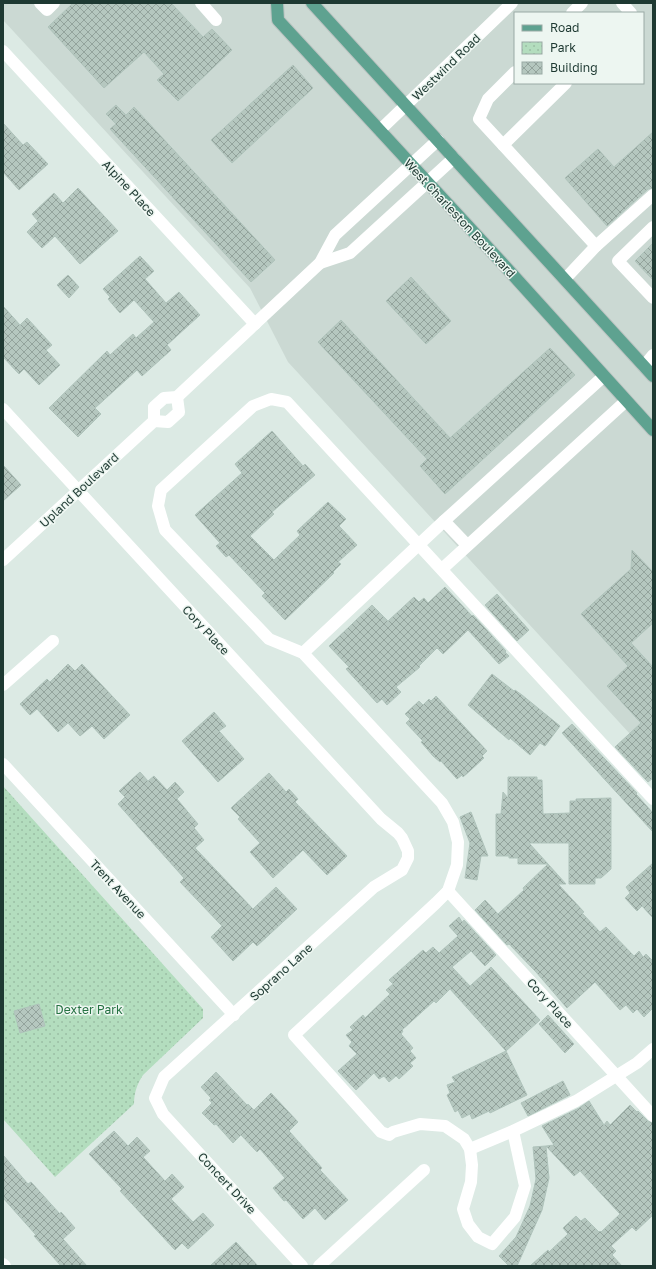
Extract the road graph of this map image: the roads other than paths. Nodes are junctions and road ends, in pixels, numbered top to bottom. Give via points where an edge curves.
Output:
1 (40, 3) edge
2 (54, 3) edge
3 (201, 3) edge
4 (277, 3) edge
5 (312, 3) edge
6 (512, 3) edge
7 (582, 3) edge
8 (622, 3) edge
9 (573, 12) edge
10 (630, 12) edge
11 (216, 20) dead end
12 (3, 51) edge
13 (514, 73) edge
14 (565, 84) edge
15 (406, 105) junction
16 (380, 130) junction
17 (438, 140) junction
18 (503, 145) junction
19 (454, 158) junction
20 (412, 165) junction
21 (428, 183) junction
22 (653, 195) edge
23 (653, 227) edge
24 (596, 246) junction
25 (320, 263) junction
26 (565, 280) junction
27 (653, 298) edge
28 (255, 324) junction
29 (653, 356) edge
30 (644, 366) junction
31 (604, 376) junction
32 (653, 376) edge
33 (177, 398) junction
34 (626, 401) junction
35 (3, 409) edge
36 (154, 421) junction
37 (653, 430) edge
38 (78, 491) junction
39 (444, 521) junction
40 (420, 544) junction
41 (467, 546) junction
42 (3, 560) edge
43 (442, 569) junction
44 (53, 640) dead end
45 (303, 653) junction
46 (3, 685) edge
47 (3, 764) edge
48 (653, 799) edge
49 (408, 850) joint
50 (448, 891) junction
51 (234, 1015) junction
52 (653, 1049) edge
53 (616, 1075) junction
54 (155, 1098) joint
55 (653, 1116) edge
56 (513, 1131) junction
57 (470, 1148) junction
58 (424, 1170) dead end
59 (302, 1266) edge
60 (319, 1266) edge

1 - 2 street via 47,10
3 - 11 street
4 - 16 main road, West Charleston Boulevard via 278,20
5 - 15 main road
6 - 15 street, Westwind Road
7 - 9 street
8 - 10 street
12 - 28 street, Alpine Place
13 - 18 street via 488,99 479,119
14 - 18 street
15 - 16 street, Westwind Road
15 - 17 main road
16 - 20 main road, West Charleston Boulevard
17 - 19 main road
17 - 20 street
18 - 24 street
19 - 21 street
19 - 26 main road
20 - 21 main road, West Charleston Boulevard
20 - 25 street via 334,235
21 - 25 street via 350,254
21 - 31 main road, West Charleston Boulevard
22 - 24 street
23 - 27 street via 618,261
24 - 26 street
25 - 28 street
26 - 30 main road
28 - 33 street
29 - 30 street
30 - 32 main road
31 - 34 main road, West Charleston Boulevard
31 - 39 street
33 - 36 street via 164,398 154,407
33 - 36 street via 179,412 168,422
34 - 37 main road, West Charleston Boulevard
34 - 41 street
35 - 38 street, Cory Place
36 - 38 street, Upland Boulevard
38 - 42 street, Upland Boulevard
38 - 49 street, Cory Place via 381,819 398,833
39 - 40 street
39 - 41 street
40 - 43 street
40 - 45 street
40 - 45 street via 287,402 272,399 253,406 161,490 158,506 166,530 269,639
41 - 43 street
43 - 48 street
44 - 46 street
45 - 50 street via 442,803 450,815 458,842 457,865
47 - 51 street, Trent Avenue
49 - 51 street, Soprano Lane via 408,858 402,870 374,887
50 - 53 street, Cory Place
50 - 57 street via 294,1035 381,1132 389,1135 420,1124 444,1126 464,1139
51 - 54 street, Soprano Lane via 164,1077
52 - 53 street via 637,1063
53 - 55 street, Cory Place
53 - 56 street via 576,1101
54 - 59 street, Concert Drive via 163,1114
56 - 57 street
56 - 57 street via 525,1186 515,1217 492,1244 478,1237 468,1224 463,1209 471,1182
58 - 60 street

